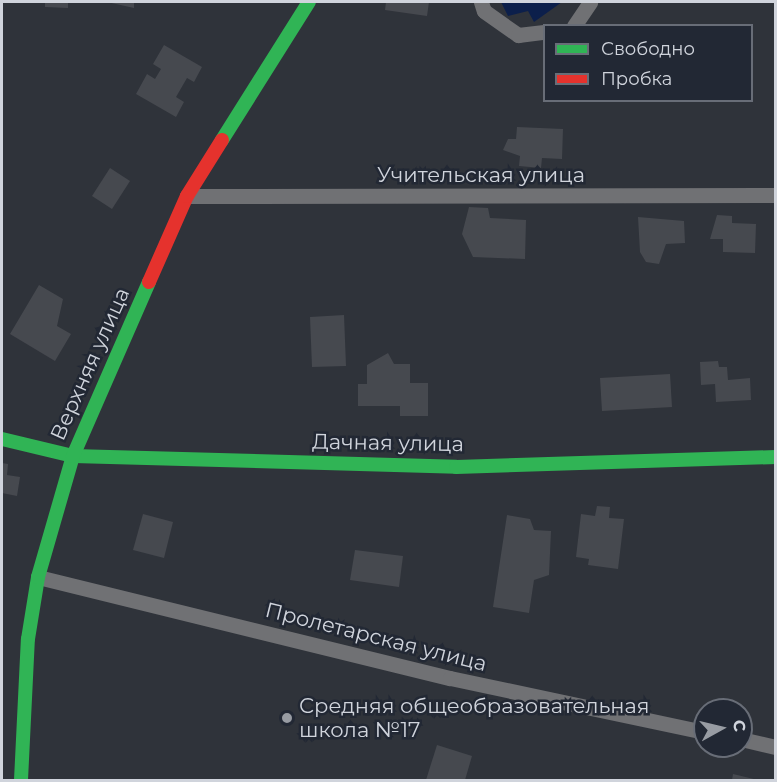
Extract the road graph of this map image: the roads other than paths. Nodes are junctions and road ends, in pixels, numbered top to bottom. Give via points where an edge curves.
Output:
1 (309, 2) edge
2 (481, 2) edge
3 (590, 2) edge
4 (575, 24) edge
5 (543, 32) edge
6 (776, 195) edge
7 (187, 196) junction
8 (2, 440) edge
9 (73, 456) junction
10 (776, 457) edge
11 (38, 576) junction
12 (693, 729) edge
13 (753, 742) edge
14 (776, 747) edge
15 (21, 780) edge

1 - 7 street, Верхняя улица
2 - 5 street via 484,11 518,35
3 - 4 street
6 - 7 street, Учительская улица
7 - 9 street, Верхняя улица
8 - 9 street, Дачная улица
9 - 10 street, Дачная улица via 456,467
9 - 11 street, Верхняя улица
11 - 12 street, Пролетарская улица via 450,678
11 - 15 street, Верхняя улица via 28,639
13 - 14 street

